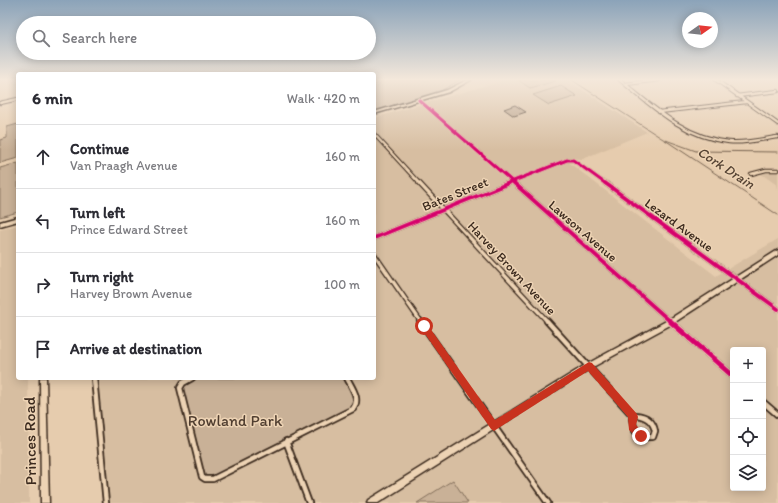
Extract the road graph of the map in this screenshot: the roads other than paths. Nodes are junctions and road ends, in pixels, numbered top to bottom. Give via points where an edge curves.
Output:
1 (407, 103) edge
2 (423, 103) edge
3 (649, 103) edge
4 (733, 103) edge
5 (748, 103) edge
6 (376, 112) edge
7 (659, 112) junction
8 (778, 124) edge
9 (376, 136) edge
10 (778, 137) edge
11 (567, 160) joint
12 (778, 170) edge
13 (751, 174) dead end
14 (512, 182) junction
15 (442, 210) junction
16 (16, 220) edge
17 (0, 224) edge
18 (376, 237) edge
19 (778, 252) edge
20 (376, 257) edge
21 (737, 280) junction
22 (778, 309) edge
23 (670, 322) junction
24 (589, 366) junction
25 (730, 373) edge
26 (43, 380) edge
27 (94, 380) edge
28 (188, 380) edge
29 (348, 380) edge
30 (766, 405) edge
31 (778, 415) edge
32 (634, 417) junction
33 (494, 426) junction
34 (286, 441) junction
35 (45, 503) edge
36 (106, 503) edge
37 (309, 503) edge
38 (370, 503) edge
39 (548, 503) edge

1 - 6 main road
2 - 14 street, Lawson Avenue
3 - 7 street
4 - 7 street
5 - 8 street
7 - 10 street via 688,131 719,141 737,142
9 - 15 street, Harvey Brown Avenue
11 - 14 street, Bates Street
11 - 21 street, Lezard Avenue via 577,162
12 - 13 street
14 - 15 street, Bates Street
14 - 23 street, Lawson Avenue
15 - 18 street, Bates Street
15 - 24 street, Harvey Brown Avenue
16 - 17 main road
19 - 21 main road
20 - 33 street
21 - 22 street, Lezard Avenue
21 - 23 main road
23 - 24 main road
23 - 25 street, Lawson Avenue
24 - 32 street, Harvey Brown Avenue
24 - 33 main road
26 - 35 main road, Princes Road
27 - 36 street
28 - 34 street via 180,388 202,477 205,479 212,479
29 - 34 street via 357,399 356,406
30 - 31 street
32 - 32 street, Harvey Brown Avenue via 644,416 651,420 655,428 653,437 646,438 637,434 632,426
33 - 38 main road
33 - 39 street
34 - 37 street

